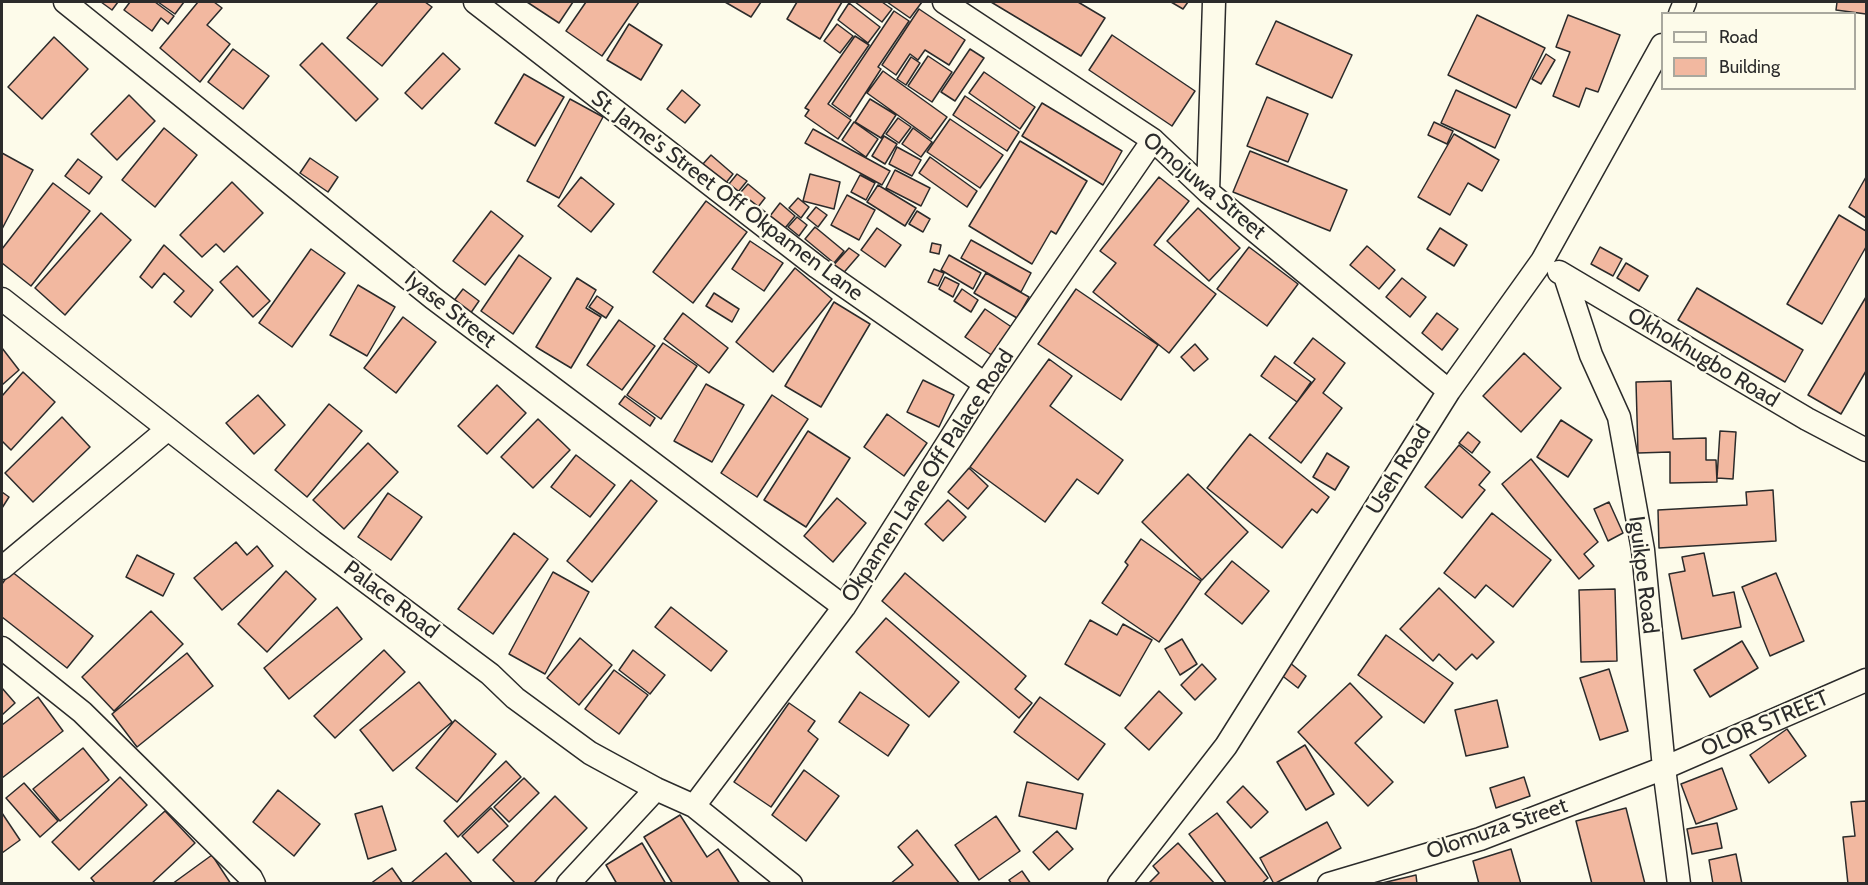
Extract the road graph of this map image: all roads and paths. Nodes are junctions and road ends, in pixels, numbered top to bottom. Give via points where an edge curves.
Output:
1 (65, 2) edge
2 (475, 2) edge
3 (944, 2) edge
4 (1214, 2) edge
5 (1661, 47) edge
6 (1153, 140) junction
7 (1208, 192) junction
8 (1542, 261) junction
9 (1565, 276) junction
10 (2, 299) edge
11 (985, 384) junction
12 (1449, 391) junction
13 (168, 429) junction
14 (1866, 450) edge
15 (2, 568) edge
16 (844, 607) junction
17 (2, 648) edge
18 (1866, 680) edge
19 (1664, 768) junction
20 (656, 789) junction
21 (694, 806) junction
22 (254, 884) edge
23 (568, 884) edge
24 (790, 884) edge
25 (1119, 884) edge
26 (1329, 884) edge
27 (1679, 884) edge

1 - 16 street, Iyase Street via 433,298
2 - 11 street, St. Jame's Street Off Okpamen Lane via 817,267
3 - 6 street, Omojuwa Street
4 - 7 street
5 - 8 street, Useh Road
6 - 7 street, Omojuwa Street
6 - 11 street, Okpamen Lane Off Palace Road
7 - 12 street, Omojuwa Street
8 - 9 street, Okhokhugbo Road
8 - 12 street, Useh Road
9 - 14 street, Okhokhugbo Road
9 - 19 street, Iguikpe Road via 1592,355 1619,417 1643,550
10 - 13 street, Palace Road
11 - 16 street, Okpamen Lane Off Palace Road
12 - 25 street, Useh Road via 1226,746
13 - 15 street
13 - 20 street, Palace Road via 490,674 515,698 590,753
16 - 21 street, Okpamen Lane Off Palace Road
17 - 22 street via 82,712
18 - 19 street, OLOR STREET
19 - 26 street, Olomuza Street via 1480,838
19 - 27 street, Iguikpe Road
20 - 21 street, Palace Road
20 - 23 street
21 - 24 street, Palace Road

